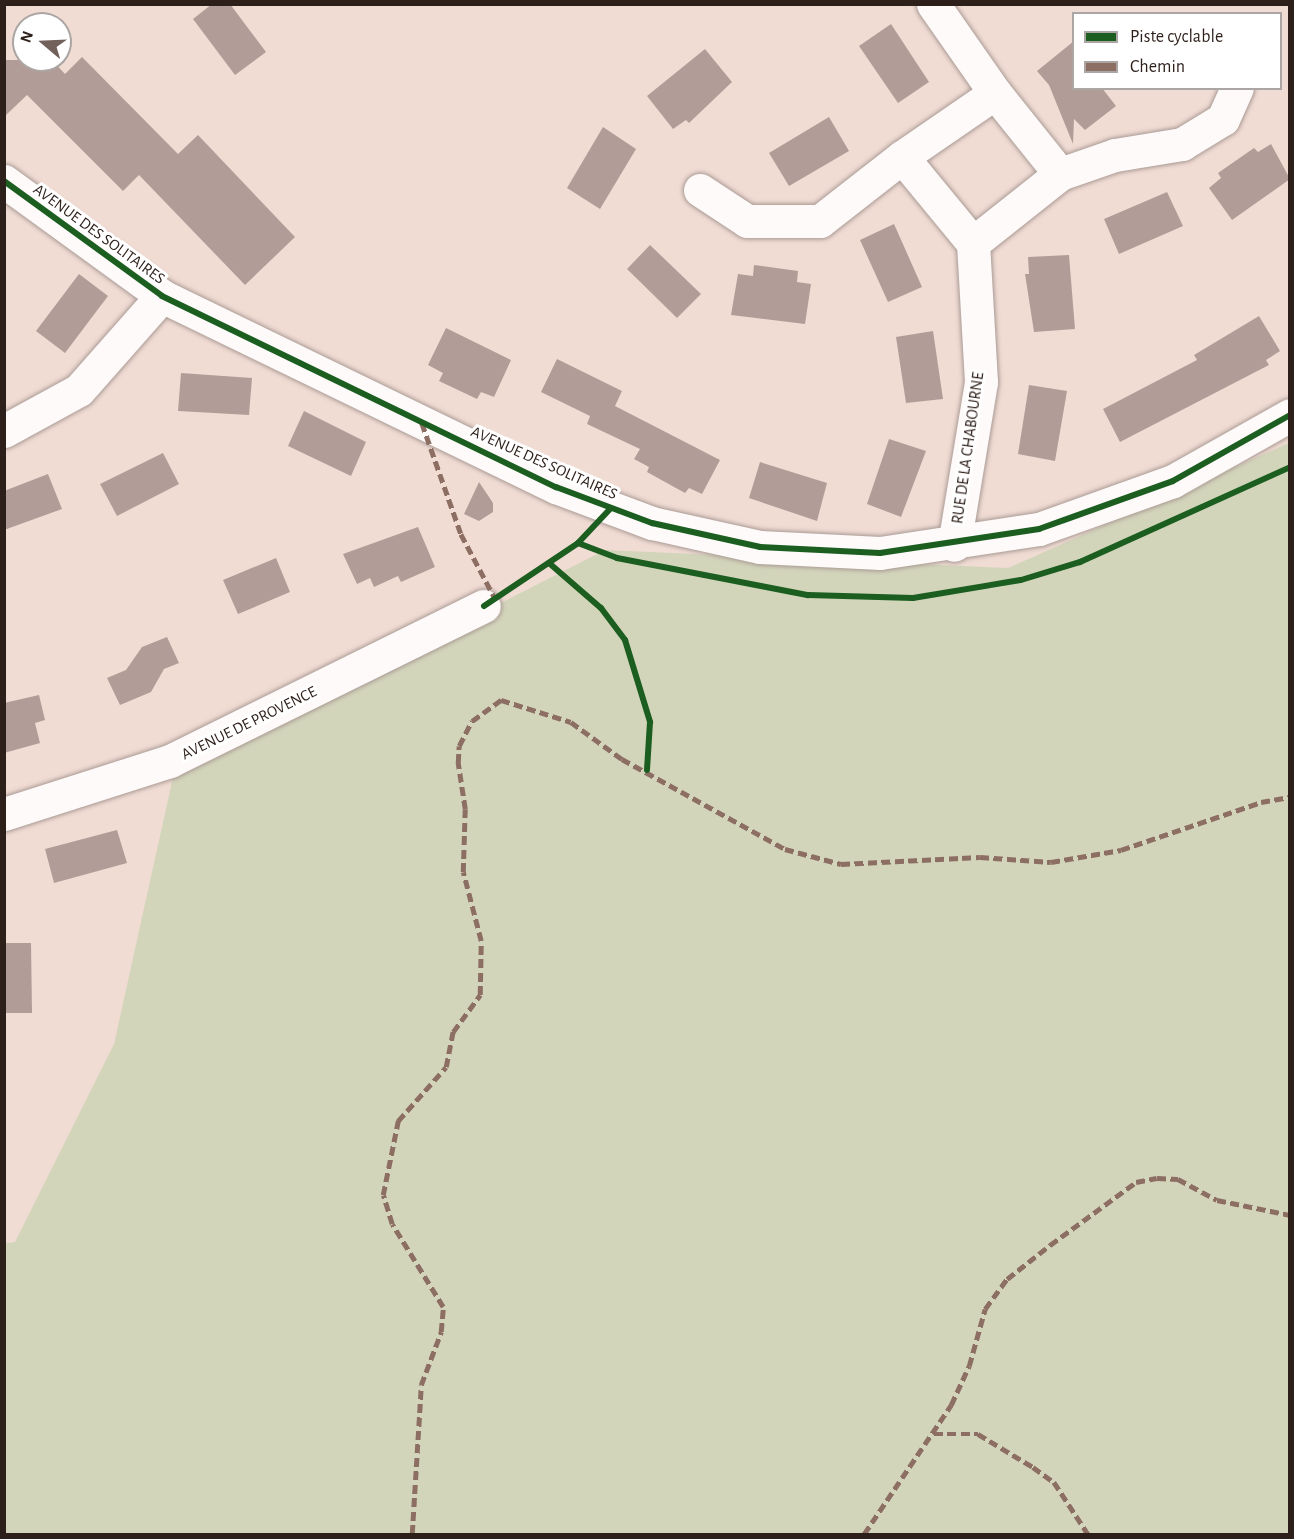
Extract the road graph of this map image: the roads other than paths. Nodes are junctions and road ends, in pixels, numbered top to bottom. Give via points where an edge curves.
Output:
1 (933, 4) edge
2 (1236, 90) edge
3 (995, 93) junction
4 (902, 157) junction
5 (1060, 174) junction
6 (4, 181) edge
7 (700, 190) dead end
8 (973, 243) junction
9 (162, 296) junction
10 (1290, 415) edge
11 (4, 431) edge
12 (954, 545) junction
13 (484, 606) dead end
14 (4, 814) edge

1 - 3 street
2 - 5 street via 1223,119 1182,144 1115,155
3 - 4 street
3 - 5 street
4 - 7 street via 820,221 747,221
4 - 8 street
5 - 8 street
6 - 9 street, AVENUE DES SOLITAIRES
8 - 12 street, RUE DE LA CHABOURNE via 981,382
9 - 11 street via 79,390
9 - 12 street, AVENUE DES SOLITAIRES via 556,487 652,523 798,550 880,553
10 - 12 street, AVENUE DES SOLITAIRES via 1129,499 1039,529
13 - 14 street, AVENUE DE PROVENCE via 170,761

